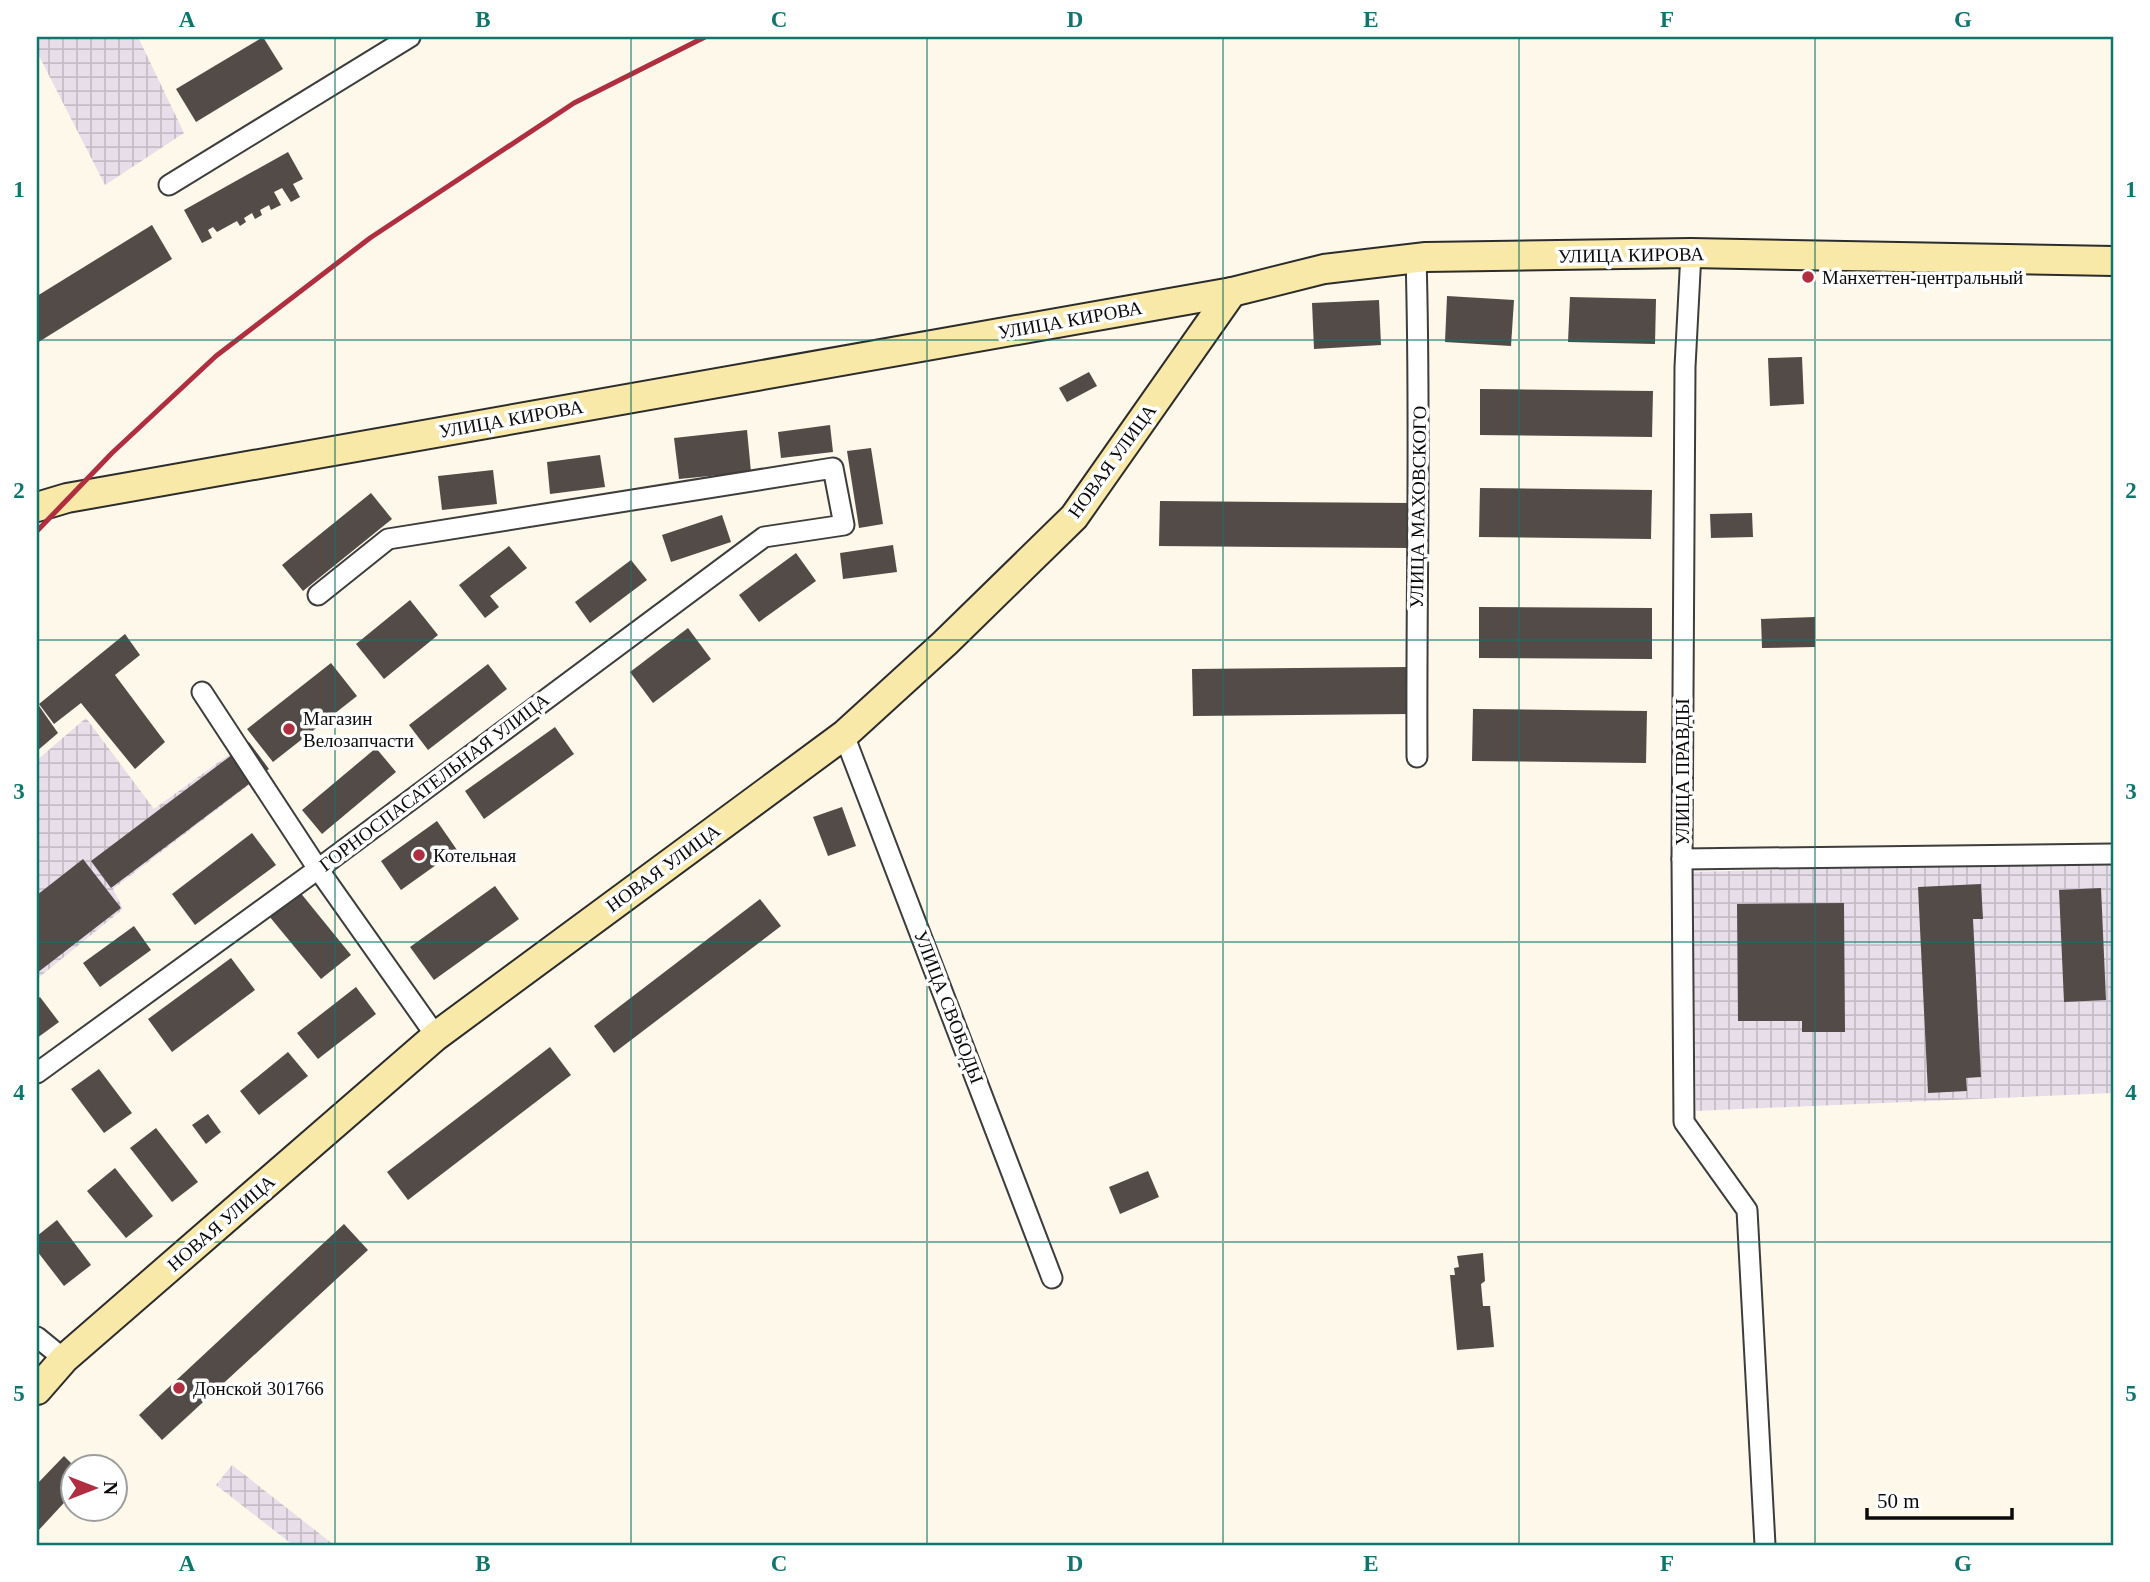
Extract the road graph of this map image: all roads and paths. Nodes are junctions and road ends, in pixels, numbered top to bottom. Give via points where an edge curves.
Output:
1 (410, 37) edge
2 (169, 185) dead end
3 (1690, 253) junction
4 (1416, 258) junction
5 (2113, 261) edge
6 (1231, 292) junction
7 (37, 506) edge
8 (318, 595) dead end
9 (202, 692) dead end
10 (845, 735) junction
11 (1416, 757) dead end
12 (2113, 854) edge
13 (1682, 859) junction
14 (318, 869) junction
15 (436, 1036) junction
16 (37, 1073) edge
17 (1052, 1278) dead end
18 (37, 1337) edge
19 (64, 1359) junction
20 (37, 1390) edge
21 (1765, 1545) edge

1 - 2 street
3 - 4 main road, УЛИЦА КИРОВА
3 - 5 main road, УЛИЦА КИРОВА
3 - 13 street, УЛИЦА ПРАВДЫ
4 - 6 main road, УЛИЦА КИРОВА via 1324,269
4 - 11 street, УЛИЦА МАХОВСКОГО
6 - 7 main road, УЛИЦА КИРОВА
6 - 10 main road, НОВАЯ УЛИЦА via 1074,517
8 - 14 street, ГОРНОСПАСАТЕЛЬНАЯ УЛИЦА via 388,540 833,468 845,525 764,537
9 - 14 street
10 - 15 main road, НОВАЯ УЛИЦА
10 - 17 street, УЛИЦА СВОБОДЫ
12 - 13 street, УЛИЦА ПРАВДЫ
13 - 21 street via 1684,1122 1747,1210
14 - 15 street
14 - 16 street, ГОРНОСПАСАТЕЛЬНАЯ УЛИЦА
15 - 19 main road, НОВАЯ УЛИЦА
18 - 19 street
19 - 20 main road, НОВАЯ УЛИЦА

